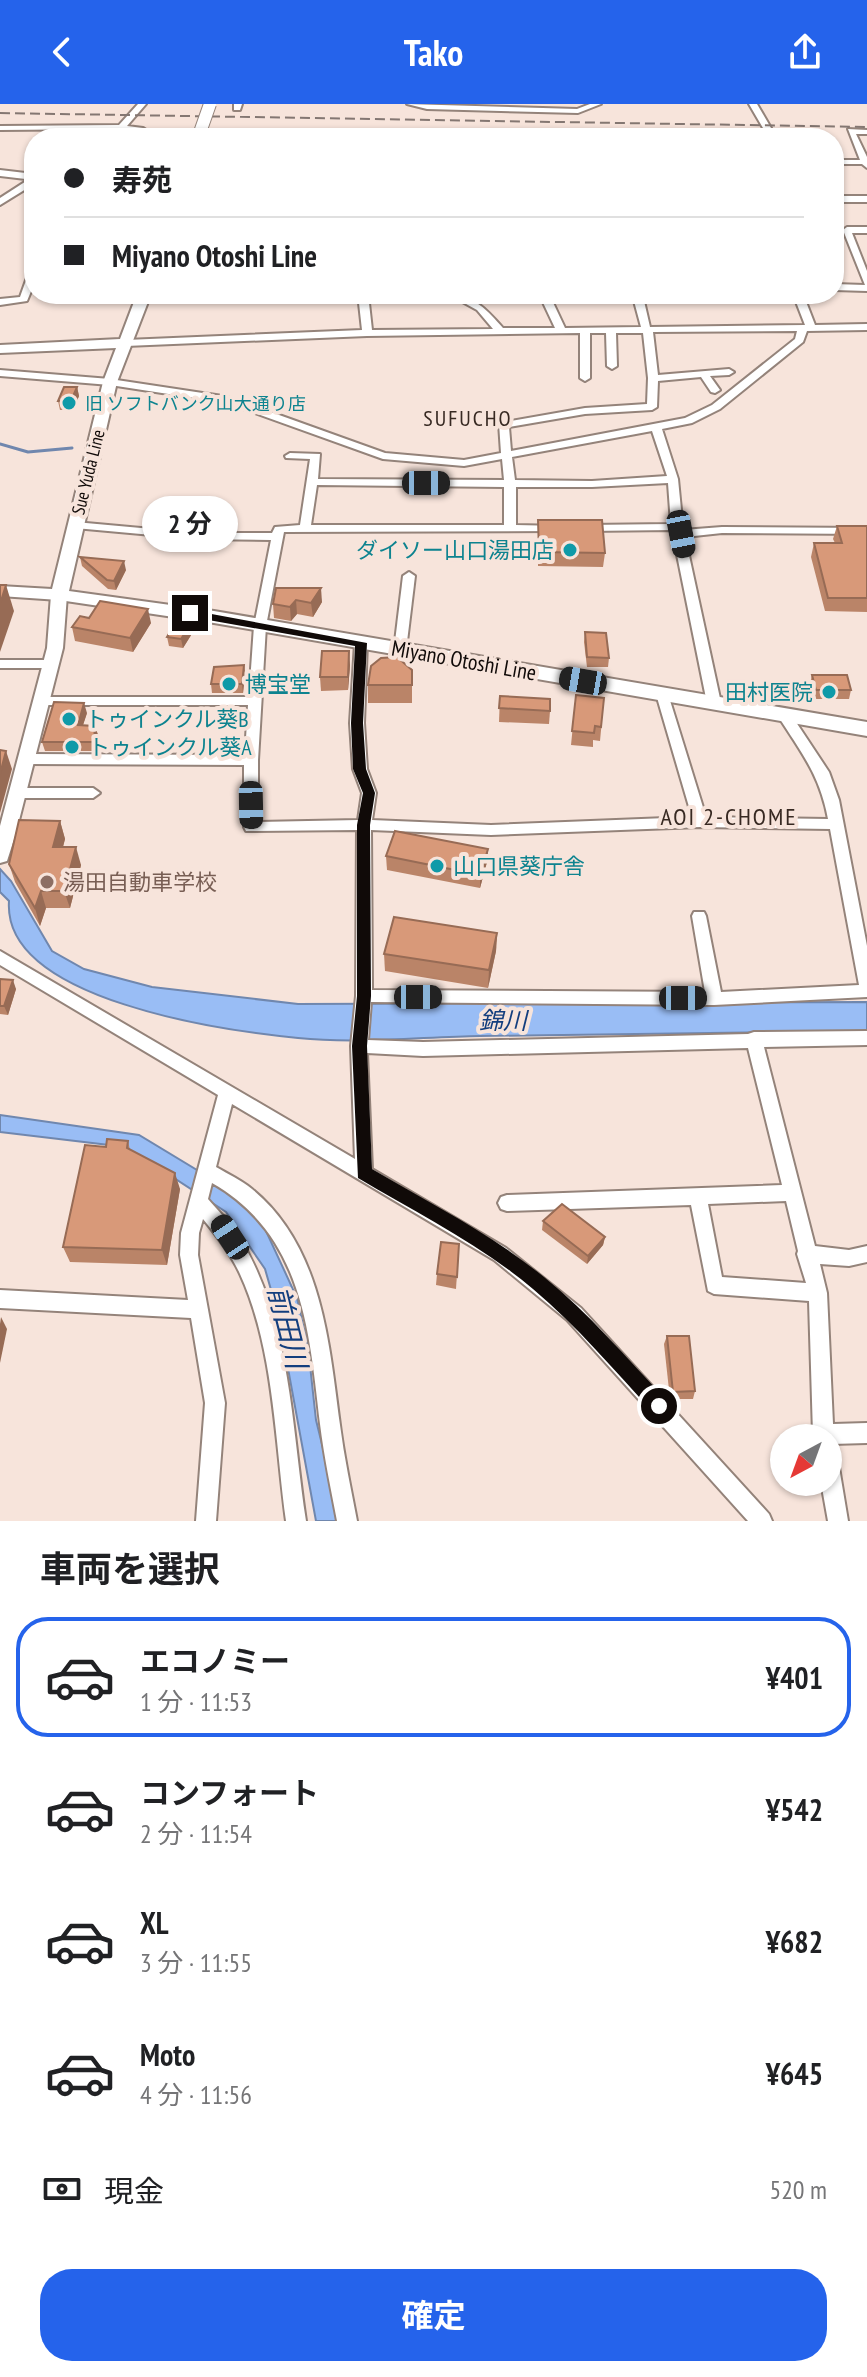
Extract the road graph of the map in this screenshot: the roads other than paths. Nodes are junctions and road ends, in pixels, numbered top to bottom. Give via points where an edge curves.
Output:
1 (142, 104) edge
2 (210, 104) edge
3 (411, 104) edge
4 (597, 104) edge
5 (753, 104) edge
6 (121, 127) junction
7 (0, 128) edge
8 (127, 128) edge
9 (202, 128) edge
10 (767, 128) edge
11 (867, 132) edge
12 (844, 162) edge
13 (866, 163) edge
14 (0, 173) edge
15 (24, 177) edge
16 (24, 185) edge
17 (844, 199) edge
18 (867, 199) edge
19 (0, 202) edge
20 (867, 230) edge
21 (862, 257) edge
22 (867, 286) edge
23 (844, 287) edge
24 (24, 299) edge
25 (0, 302) edge
26 (142, 304) edge
27 (364, 304) edge
28 (472, 304) edge
29 (549, 304) edge
30 (640, 304) edge
31 (800, 304) edge
32 (867, 327) edge
33 (806, 328) junction
34 (561, 330) junction
35 (585, 330) junction
36 (611, 330) junction
37 (647, 330) junction
38 (500, 331) junction
39 (367, 333) junction
40 (126, 343) junction
41 (0, 349) edge
42 (612, 366) dead end
43 (729, 372) dead end
44 (0, 373) edge
45 (704, 375) junction
46 (585, 378) dead end
47 (653, 378) junction
48 (110, 382) junction
49 (715, 390) dead end
50 (657, 429) junction
51 (290, 456) dead end
52 (507, 456) junction
53 (673, 479) junction
54 (313, 482) junction
55 (510, 484) junction
56 (75, 525) junction
57 (305, 527) junction
58 (510, 527) junction
59 (679, 530) junction
60 (867, 531) edge
61 (278, 537) junction
62 (409, 576) dead end
63 (0, 591) edge
64 (59, 595) junction
65 (260, 626) junction
66 (361, 643) junction
67 (400, 650) junction
68 (0, 664) edge
69 (51, 664) junction
70 (662, 694) junction
71 (42, 701) junction
72 (253, 701) junction
73 (714, 703) junction
74 (785, 716) junction
75 (867, 729) edge
76 (29, 759) junction
77 (251, 760) junction
78 (19, 793) junction
79 (93, 793) dead end
80 (700, 822) junction
81 (835, 824) junction
82 (364, 825) junction
83 (0, 856) edge
84 (699, 916) dead end
85 (0, 957) edge
86 (867, 989) edge
87 (364, 996) junction
88 (714, 999) junction
89 (754, 1039) junction
90 (867, 1039) edge
91 (359, 1046) junction
92 (227, 1093) junction
93 (206, 1170) junction
94 (364, 1173) junction
95 (792, 1193) junction
96 (698, 1195) junction
97 (200, 1203) junction
98 (507, 1203) dead end
99 (806, 1254) junction
100 (867, 1254) edge
101 (818, 1293) junction
102 (0, 1299) edge
103 (199, 1310) junction
104 (823, 1424) edge
105 (867, 1433) edge
106 (842, 1435) edge
107 (834, 1496) edge
108 (206, 1521) edge
109 (296, 1521) edge
110 (347, 1521) edge
111 (762, 1521) edge
112 (838, 1521) edge

1 - 6 street
2 - 9 main road, bridge
3 - 4 street via 578,111
5 - 10 street
6 - 7 street
6 - 8 street
11 - 13 street via 851,131
12 - 13 street
14 - 15 street
16 - 19 street
17 - 18 street
20 - 21 street via 847,230
21 - 22 street
22 - 23 street
24 - 25 street
26 - 40 main road, Sue Yuda Line
27 - 39 street
28 - 38 street
29 - 34 street
30 - 37 street
31 - 33 street
32 - 33 street
33 - 37 street
33 - 50 street via 800,340 716,407
34 - 35 street
34 - 38 street
35 - 36 street
35 - 46 street
36 - 37 street
36 - 42 street
37 - 47 street
38 - 39 street
39 - 40 street
40 - 41 main road
40 - 48 main road, Sue Yuda Line
43 - 45 street
44 - 48 street
45 - 47 street
45 - 49 street
47 - 52 street via 649,409 585,411 503,425
48 - 52 street via 229,400 401,460 464,463
48 - 56 main road, Sue Yuda Line
50 - 52 street
50 - 53 street
51 - 54 street via 316,456
52 - 55 street
53 - 55 street
53 - 59 street
54 - 55 street
54 - 57 street
55 - 58 street
56 - 61 street
56 - 64 main road, Sue Yuda Line
57 - 58 street
57 - 61 street via 279,529
58 - 59 street
59 - 60 street
59 - 73 street
61 - 65 street
62 - 67 street
63 - 64 main road
64 - 65 main road, Miyano Otoshi Line
64 - 69 street via 62,617
65 - 66 main road, Miyano Otoshi Line
65 - 72 street
66 - 67 main road, Miyano Otoshi Line
66 - 82 street via 357,723 360,769 369,793
67 - 70 main road, Miyano Otoshi Line
68 - 69 street
69 - 71 street
70 - 73 main road, Miyano Otoshi Line
70 - 80 street
71 - 72 street
71 - 76 street
72 - 77 street
73 - 74 main road, Miyano Otoshi Line
74 - 75 main road, Miyano Otoshi Line
74 - 81 street via 822,772
76 - 77 street
76 - 78 street
77 - 82 street via 251,827
78 - 79 street
78 - 83 street
80 - 81 street
80 - 82 street via 491,830
81 - 86 street
82 - 87 street
84 - 88 street
85 - 92 street
86 - 88 street
87 - 88 street
87 - 91 street
89 - 90 street
89 - 91 street via 423,1049
89 - 95 street
91 - 94 street
92 - 93 street
92 - 94 street
93 - 97 street
93 - 110 street via 251,1199 272,1224 307,1291 319,1335
94 - 111 street via 500,1254 538,1283 605,1346
95 - 96 street
95 - 99 street
96 - 98 street
96 - 101 street via 714,1285
97 - 103 street via 189,1255
97 - 109 street via 230,1237 265,1308
99 - 100 street
99 - 101 street
101 - 104 street
102 - 103 street
103 - 108 street via 215,1403
105 - 106 street
107 - 112 street

